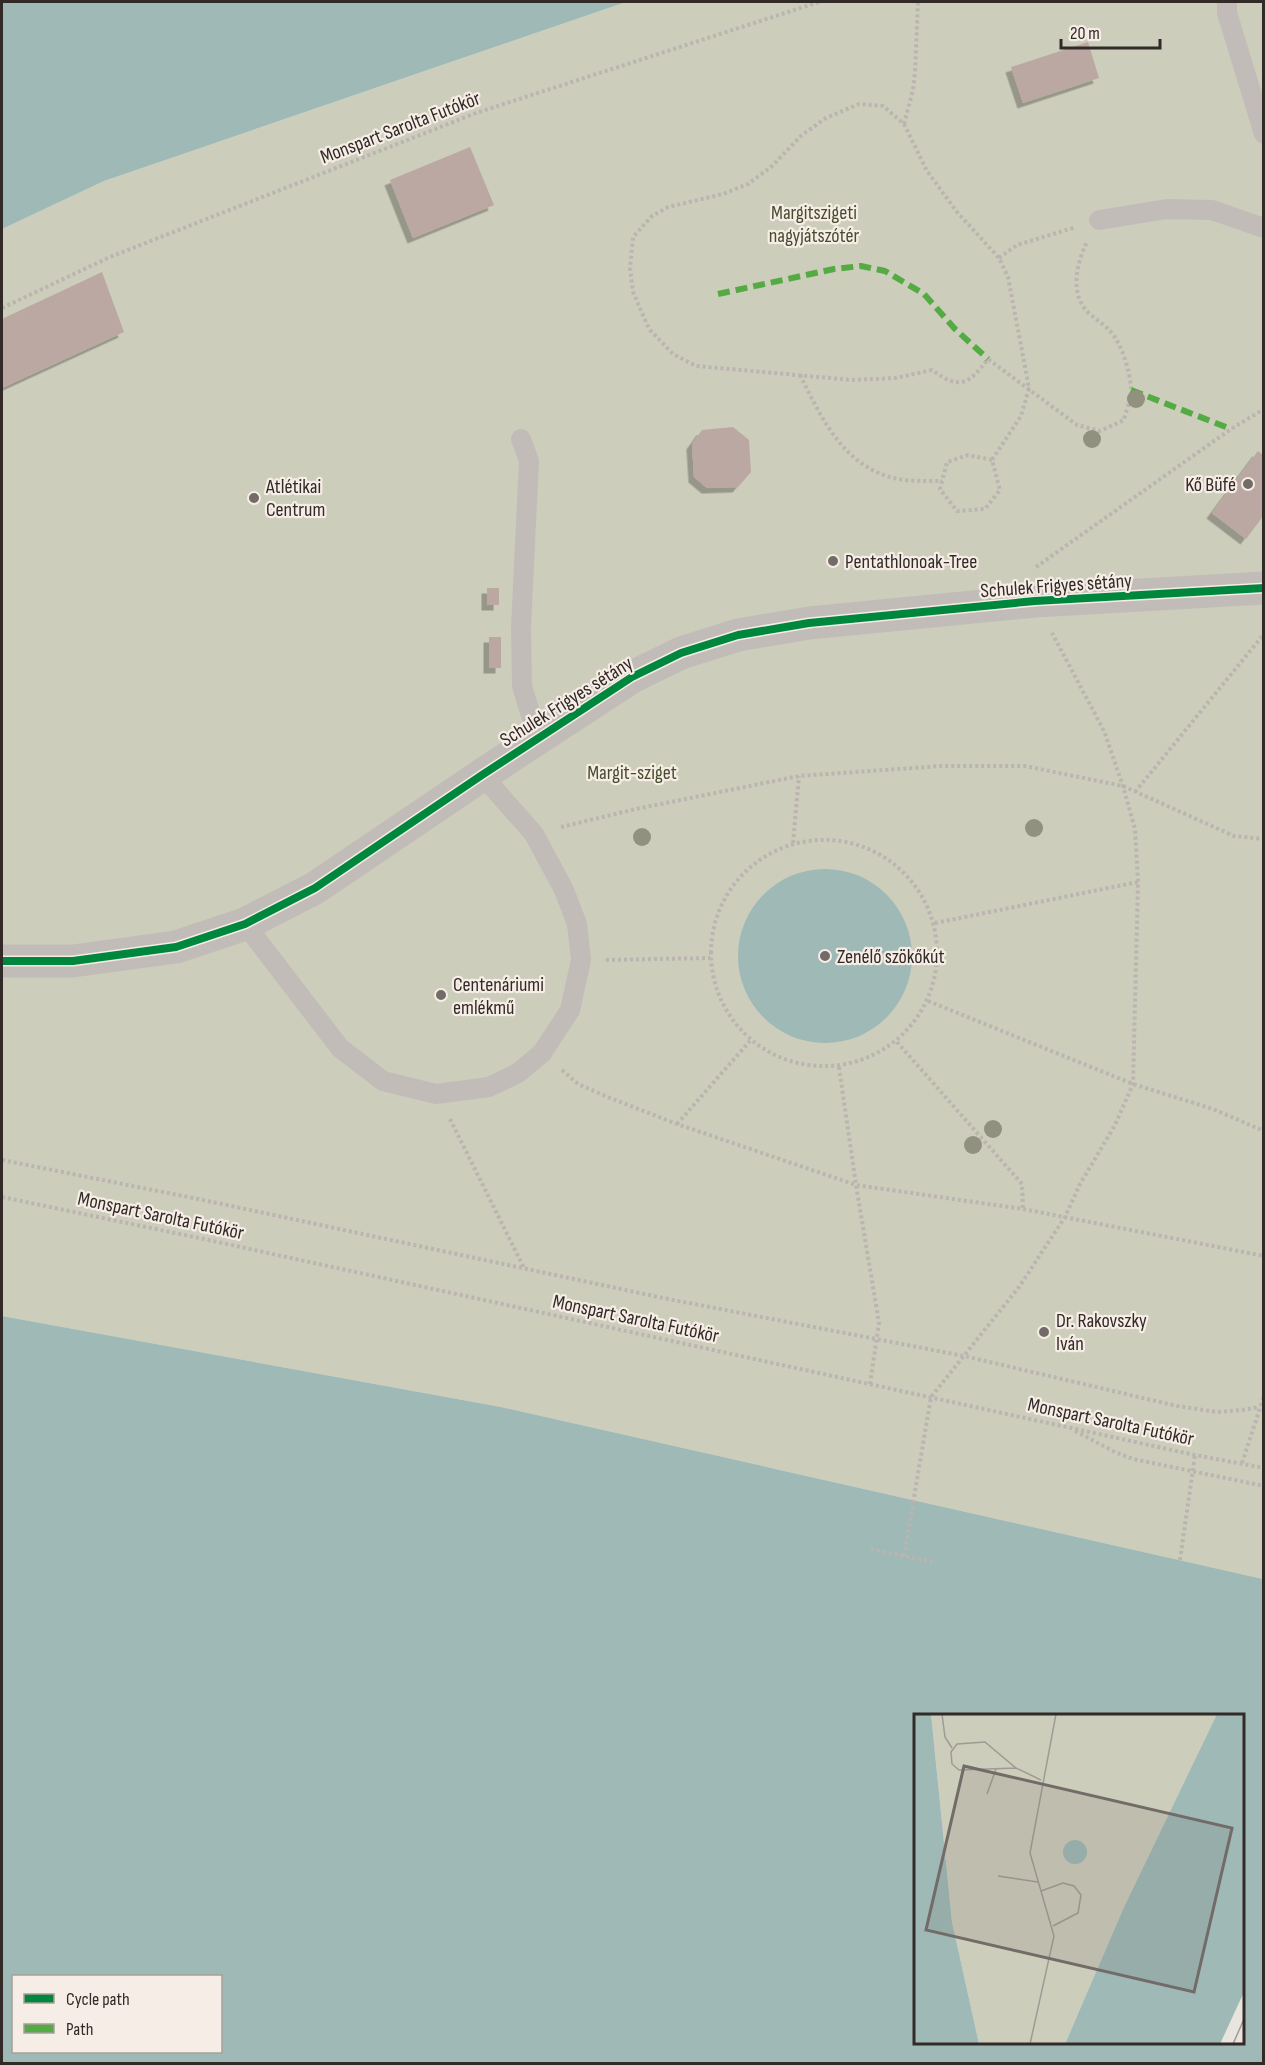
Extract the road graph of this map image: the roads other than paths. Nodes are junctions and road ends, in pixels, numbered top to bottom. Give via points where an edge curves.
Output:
1 (1227, 2) edge
2 (1263, 134) edge
3 (1100, 220) road end
4 (1263, 228) edge
5 (521, 439) dead end
6 (1263, 588) edge
7 (538, 738) junction
8 (482, 775) junction
9 (245, 924) junction
10 (2, 961) edge

1 - 2 lane
3 - 4 lane via 1167,209 1212,210
5 - 7 lane via 529,461 522,686
6 - 7 street, Schulek Frigyes sétány via 1035,602 809,623 738,635 681,654 632,677
7 - 8 street, Schulek Frigyes sétány
8 - 9 street, Schulek Frigyes sétány via 315,888
8 - 9 lane via 534,834 577,924 581,960 570,1010 542,1053 518,1073 489,1087 436,1094 383,1081 340,1048
9 - 10 street, Schulek Frigyes sétány via 176,947 73,961

